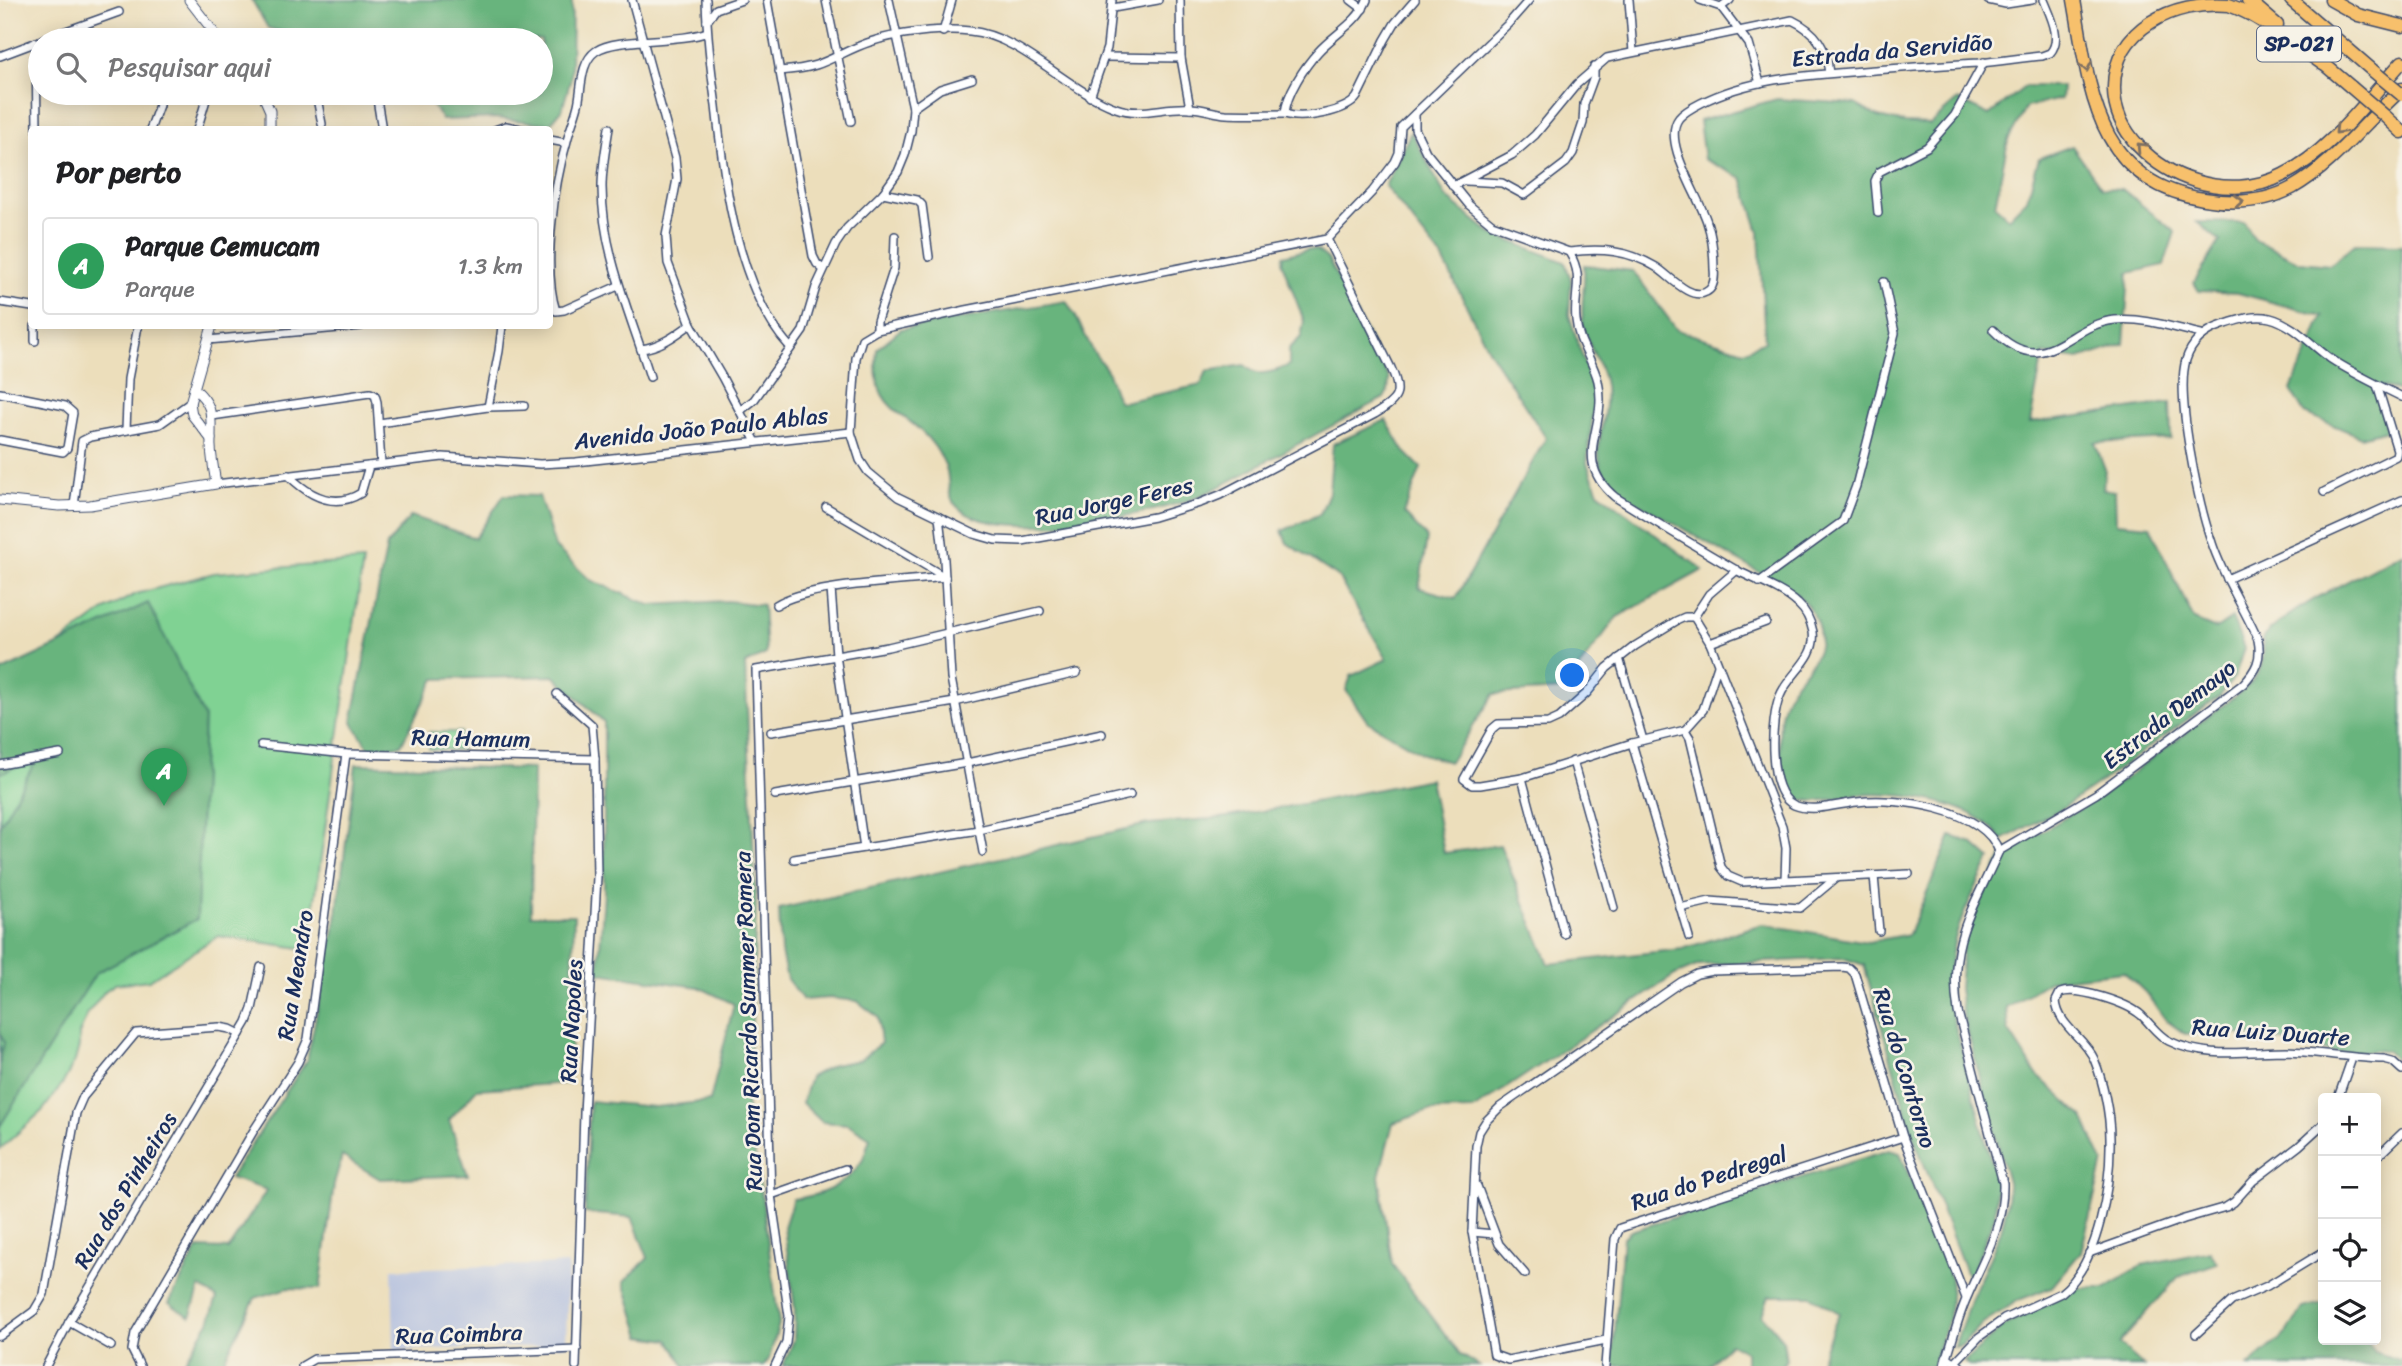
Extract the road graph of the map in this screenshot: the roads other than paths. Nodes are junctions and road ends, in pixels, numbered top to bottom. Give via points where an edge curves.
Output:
1 (189, 0) edge
2 (632, 0) edge
3 (706, 0) edge
4 (742, 0) edge
5 (826, 0) edge
6 (889, 0) edge
7 (952, 0) edge
8 (1158, 0) edge
9 (1180, 0) edge
10 (1351, 0) edge
11 (1367, 0) edge
12 (1415, 0) edge
13 (1529, 0) edge
14 (1629, 0) edge
15 (1700, 0) edge
16 (1730, 0) edge
17 (1987, 0) edge
18 (2032, 0) edge
19 (2044, 0) edge
20 (2074, 0) edge
21 (2248, 0) edge
22 (2291, 0) edge
23 (2331, 0) edge
24 (765, 1) edge
25 (1113, 4) edge
26 (1721, 7) junction
27 (1363, 9) junction
28 (118, 12) dead end
29 (706, 21) junction
30 (2402, 26) edge
31 (74, 28) edge
32 (211, 28) edge
33 (1740, 31) junction
34 (707, 32) junction
35 (943, 32) junction
36 (897, 35) junction
37 (643, 41) junction
38 (28, 45) edge
39 (1633, 52) junction
40 (839, 55) junction
41 (0, 56) edge
42 (1105, 57) junction
43 (1181, 58) junction
44 (1984, 62) junction
45 (2402, 62) edge
46 (2323, 64) junction
47 (1594, 67) junction
48 (779, 71) junction
49 (1829, 74) junction
50 (972, 79) dead end
51 (1760, 83) junction
52 (2402, 89) edge
53 (2402, 95) edge
54 (1090, 97) junction
55 (38, 105) edge
56 (159, 105) edge
57 (204, 105) edge
58 (267, 105) edge
59 (318, 105) edge
60 (378, 105) edge
61 (913, 108) junction
62 (1190, 108) junction
63 (1285, 114) junction
64 (1415, 114) junction
65 (851, 121) dead end
66 (322, 124) dead end
67 (37, 126) edge
68 (151, 126) edge
69 (198, 126) edge
70 (270, 126) edge
71 (381, 126) edge
72 (609, 128) dead end
73 (2402, 132) edge
74 (553, 141) edge
75 (566, 143) junction
76 (1463, 181) junction
77 (1453, 186) junction
78 (883, 192) junction
79 (553, 202) edge
80 (1878, 213) dead end
81 (895, 236) dead end
82 (1327, 239) junction
83 (1569, 252) junction
84 (929, 257) dead end
85 (823, 270) junction
86 (1884, 282) dead end
87 (618, 286) junction
88 (553, 297) edge
89 (0, 302) edge
90 (28, 306) edge
91 (691, 324) junction
92 (35, 329) edge
93 (137, 329) edge
94 (211, 329) edge
95 (328, 329) edge
96 (502, 329) edge
97 (877, 330) junction
98 (1993, 330) dead end
99 (2201, 334) junction
100 (208, 340) junction
101 (35, 341) dead end
102 (790, 347) junction
103 (641, 349) junction
104 (650, 377) dead end
105 (2377, 385) junction
106 (194, 388) junction
107 (0, 393) edge
108 (202, 395) junction
109 (2402, 397) edge
110 (190, 403) junction
111 (524, 406) dead end
112 (488, 407) junction
113 (740, 411) junction
114 (212, 416) junction
115 (379, 423) junction
116 (126, 430) junction
117 (851, 432) junction
118 (211, 439) junction
119 (0, 440) edge
120 (757, 442) junction
121 (381, 464) junction
122 (369, 466) junction
123 (288, 475) junction
124 (216, 484) junction
125 (2324, 492) dead end
126 (0, 500) edge
127 (2402, 500) edge
128 (74, 506) junction
129 (826, 507) dead end
130 (939, 517) junction
131 (1737, 570) junction
132 (945, 577) junction
133 (2227, 579) junction
134 (1759, 582) junction
135 (831, 589) junction
136 (776, 605) dead end
137 (1040, 611) dead end
138 (1694, 617) junction
139 (1766, 622) dead end
140 (947, 633) junction
141 (1710, 643) junction
142 (836, 656) junction
143 (1619, 658) junction
144 (1718, 665) junction
145 (1077, 673) dead end
146 (557, 694) dead end
147 (955, 702) junction
148 (845, 719) junction
149 (1685, 730) junction
150 (771, 732) dead end
151 (1102, 734) dead end
152 (1643, 740) junction
153 (1632, 743) junction
154 (261, 745) dead end
155 (60, 754) dead end
156 (346, 754) junction
157 (595, 759) junction
158 (1573, 761) junction
159 (967, 763) junction
160 (0, 765) edge
161 (1522, 778) junction
162 (855, 782) junction
163 (775, 795) dead end
164 (1130, 795) dead end
165 (979, 830) junction
166 (864, 848) junction
167 (1999, 851) junction
168 (983, 852) dead end
169 (794, 859) dead end
170 (1909, 874) dead end
171 (1874, 876) junction
172 (1836, 878) junction
173 (1786, 880) junction
174 (1615, 908) dead end
175 (1680, 908) junction
176 (1879, 931) dead end
177 (1564, 934) dead end
178 (1689, 937) dead end
179 (261, 967) dead end
180 (240, 1034) junction
181 (2352, 1058) junction
182 (2402, 1070) edge
183 (2340, 1093) edge
184 (2318, 1129) edge
185 (2402, 1133) edge
186 (1903, 1137) junction
187 (2378, 1156) edge
188 (845, 1169) dead end
189 (1475, 1182) junction
190 (771, 1195) junction
191 (1472, 1232) junction
192 (1494, 1234) junction
193 (2089, 1253) junction
194 (2318, 1255) edge
195 (1525, 1274) dead end
196 (1966, 1298) junction
197 (69, 1322) junction
198 (2196, 1334) dead end
199 (0, 1336) edge
200 (1606, 1340) junction
201 (111, 1346) dead end
202 (577, 1349) junction
203 (1952, 1363) edge
204 (46, 1366) edge
205 (140, 1366) edge
206 (302, 1366) edge
207 (576, 1366) edge
208 (775, 1366) edge
209 (1605, 1366) edge

1 - 32 street
2 - 37 street
3 - 29 street
4 - 29 street via 716,9
5 - 40 street
6 - 36 street
7 - 35 street
8 - 25 street
9 - 43 street
10 - 27 street
11 - 27 street
12 - 63 street via 1395,23 1349,106 1303,117
13 - 64 street
14 - 39 street
15 - 26 street
16 - 26 street
17 - 18 street via 2006,4
19 - 44 street, Estrada da Servidão via 2055,33 2054,49 2042,56
20 -> 52 highway via 2088,80 2103,127 2119,152 2143,175 2177,193 2235,202 2290,189 2334,158
21 - 46 highway, SP-021
22 - 53 highway, SP-021, bridge
23 - 30 highway via 2358,15
24 - 48 street
25 - 42 street
26 - 33 street
27 - 63 street via 1317,53 1293,90
28 - 31 street
29 - 34 street
33 - 39 street
33 - 49 street via 1792,20 1819,40
33 - 51 street via 1749,44
34 - 37 street
34 - 102 street via 720,142 739,243 761,304
35 - 36 street
35 - 54 street via 970,31 995,37
36 - 40 street
36 - 61 street
37 - 75 street via 598,49 589,58
37 - 91 street via 675,158 677,179 666,236 668,263
38 - 41 street
39 - 47 street via 1607,58
40 - 48 street via 802,69
40 - 65 street
42 - 43 street
42 - 54 street
43 - 62 street
44 - 49 street, Estrada da Servidão
44 - 80 street via 1955,115 1927,147 1879,172 1875,181
45 -> 46 highway via 2300,166 2246,186 2212,186 2164,168 2129,134 2115,99 2115,75 2126,42 2151,16 2183,2 2216,2 2241,10
46 - 73 highway, SP-021, bridge
47 - 76 street via 1535,135 1512,155
47 - 76 street via 1578,141 1566,163 1524,195 1502,183
48 - 85 street via 813,256
49 - 51 street, Estrada da Servidão
50 - 61 street via 940,89
51 - 83 street, Estrada da Servidão via 1718,94 1686,111 1673,136 1710,232 1714,273 1709,291 1687,291 1633,255
54 - 62 street via 1130,112
55 - 67 street
56 - 68 street
57 - 69 street
58 - 70 street
59 - 66 street
60 - 71 street
61 - 78 street via 905,155
62 - 63 street via 1226,114
64 - 77 street via 1420,142
64 - 82 street via 1401,127 1395,162
72 - 87 street via 602,190
74 - 75 street
75 - 79 street
76 - 77 street
77 - 83 street via 1492,223
78 - 84 street via 922,205
78 - 85 street via 847,228
81 - 97 street via 894,268
82 - 97 street
82 - 130 street, Rua Jorge Feres via 1397,381 1392,403 1220,495 1154,517 1008,541 974,534
83 - 131 street via 1577,267 1578,332 1599,384 1592,449 1595,477 1615,497
85 - 102 street via 803,331
86 - 134 street via 1895,333 1843,521
87 - 88 street via 556,311
87 - 103 street
89 - 90 street
91 - 103 street via 671,339
91 - 113 street
92 - 101 street
93 - 116 street via 128,379
94 - 100 street
95 - 100 street
96 - 112 street
97 - 117 street, Avenida João Paulo Ablas via 859,346
98 - 99 street via 2014,348 2033,351 2057,346 2116,320
99 - 105 street via 2252,317 2275,319
99 - 133 street, Estrada Demayo via 2185,366 2186,425 2206,526
100 - 106 street
102 - 113 street via 754,400
103 - 104 street
105 - 109 street
105 - 125 street via 2396,456
106 - 108 street
106 - 110 street
107 - 119 street via 65,406 73,416 63,452
108 - 110 street
108 - 114 street
110 - 116 street via 160,424
110 - 118 street via 192,415
111 - 112 street
112 - 115 street
113 - 120 street
114 - 115 street via 367,393 376,398
114 - 118 street
115 - 121 street
116 - 128 street via 82,441
117 - 120 street, Avenida João Paulo Ablas
117 - 130 street, Rua Jorge Feres via 868,472 898,497
118 - 124 street
120 - 121 street, Avenida João Paulo Ablas via 576,462 457,457
121 - 122 street, Avenida João Paulo Ablas
122 - 123 street, Avenida João Paulo Ablas
122 - 123 street via 361,493 342,501 307,493
123 - 124 street, Avenida João Paulo Ablas
124 - 128 street, Avenida João Paulo Ablas
126 - 128 street, Avenida João Paulo Ablas
127 - 133 street
129 - 132 street
130 - 132 street
131 - 134 street
131 - 138 street via 1709,594
132 - 135 street
132 - 140 street
133 - 167 street, Estrada Demayo via 2258,639 2260,656 2254,672 2096,793
134 - 167 street via 1800,605 1813,634 1810,655 1784,687 1776,712 1776,775 1788,802 1810,808 1877,801 1936,809 1970,819 1991,834
135 - 136 street via 787,598
135 - 142 street
137 - 140 street
138 - 141 street
138 - 143 street via 1676,621
139 - 141 street
140 - 142 street
140 - 147 street
141 - 144 street
142 - 148 street
142 - 190 street, Rua Dom Ricardo Summer Romera via 756,670
143 - 152 street
143 - 161 street via 1559,718 1548,723 1498,724 1464,779 1472,785
144 - 149 street via 1703,710
144 - 173 street via 1782,826
145 - 147 street
146 - 157 street, Rua Napoles via 592,725
147 - 148 street
147 - 159 street
148 - 150 street
148 - 162 street
149 - 152 street
149 - 173 street via 1721,867 1742,882
151 - 159 street
152 - 153 street
153 - 158 street
153 - 175 street
154 - 156 street
155 - 160 street
156 - 157 street, Rua Hamum
156 - 205 street, Rua Meandro via 308,1039 135,1333 132,1350
157 - 202 street, Rua Napoles via 597,877
158 - 161 street
158 - 174 street
159 - 162 street
159 - 165 street
161 - 177 street
162 - 163 street
162 - 166 street
164 - 165 street
165 - 166 street
165 - 168 street
166 - 169 street
167 - 196 street via 1965,923 1955,968 1958,1012 2003,1183 2001,1218
170 - 171 street
171 - 172 street
171 - 176 street
172 - 173 street
172 - 175 street via 1800,908 1710,901
175 - 178 street
179 - 180 street, Rua dos Pinheiros via 252,1009
180 - 197 street, Rua dos Pinheiros
180 - 199 street, Rua dos Pinheiros via 224,1027 136,1033 83,1097 76,1113 44,1294 34,1311
181 - 182 street, Rua Luiz Duarte via 2387,1059
181 - 183 street
181 - 193 street, Rua Luiz Duarte via 2285,1051 2219,1052 2180,1045 2122,1004 2064,991 2056,1005 2095,1061 2110,1135 2106,1192
184 - 193 street via 2226,1207
185 - 187 street
186 - 189 street, Rua do Contorno via 1859,983 1849,968 1712,971 1681,982 1500,1107 1479,1132
186 - 196 street, Rua do Contorno
186 - 200 street, Rua do Pedregal via 1620,1228 1615,1239
188 - 190 street
189 - 191 street, Rua do Contorno
189 - 192 street
190 - 208 street, Rua Dom Ricardo Summer Romera via 789,1316 786,1343
191 - 192 street
191 - 200 street, Rua do Contorno via 1494,1355 1508,1360
192 - 195 street
193 - 203 street via 2068,1287 2004,1319
194 - 198 street via 2232,1301
196 - 203 street
197 - 201 street
197 - 204 street, Rua dos Pinheiros
200 - 209 street, Rua do Pedregal
202 - 206 street, Rua Coimbra via 314,1359
202 - 207 street, Rua Napoles

